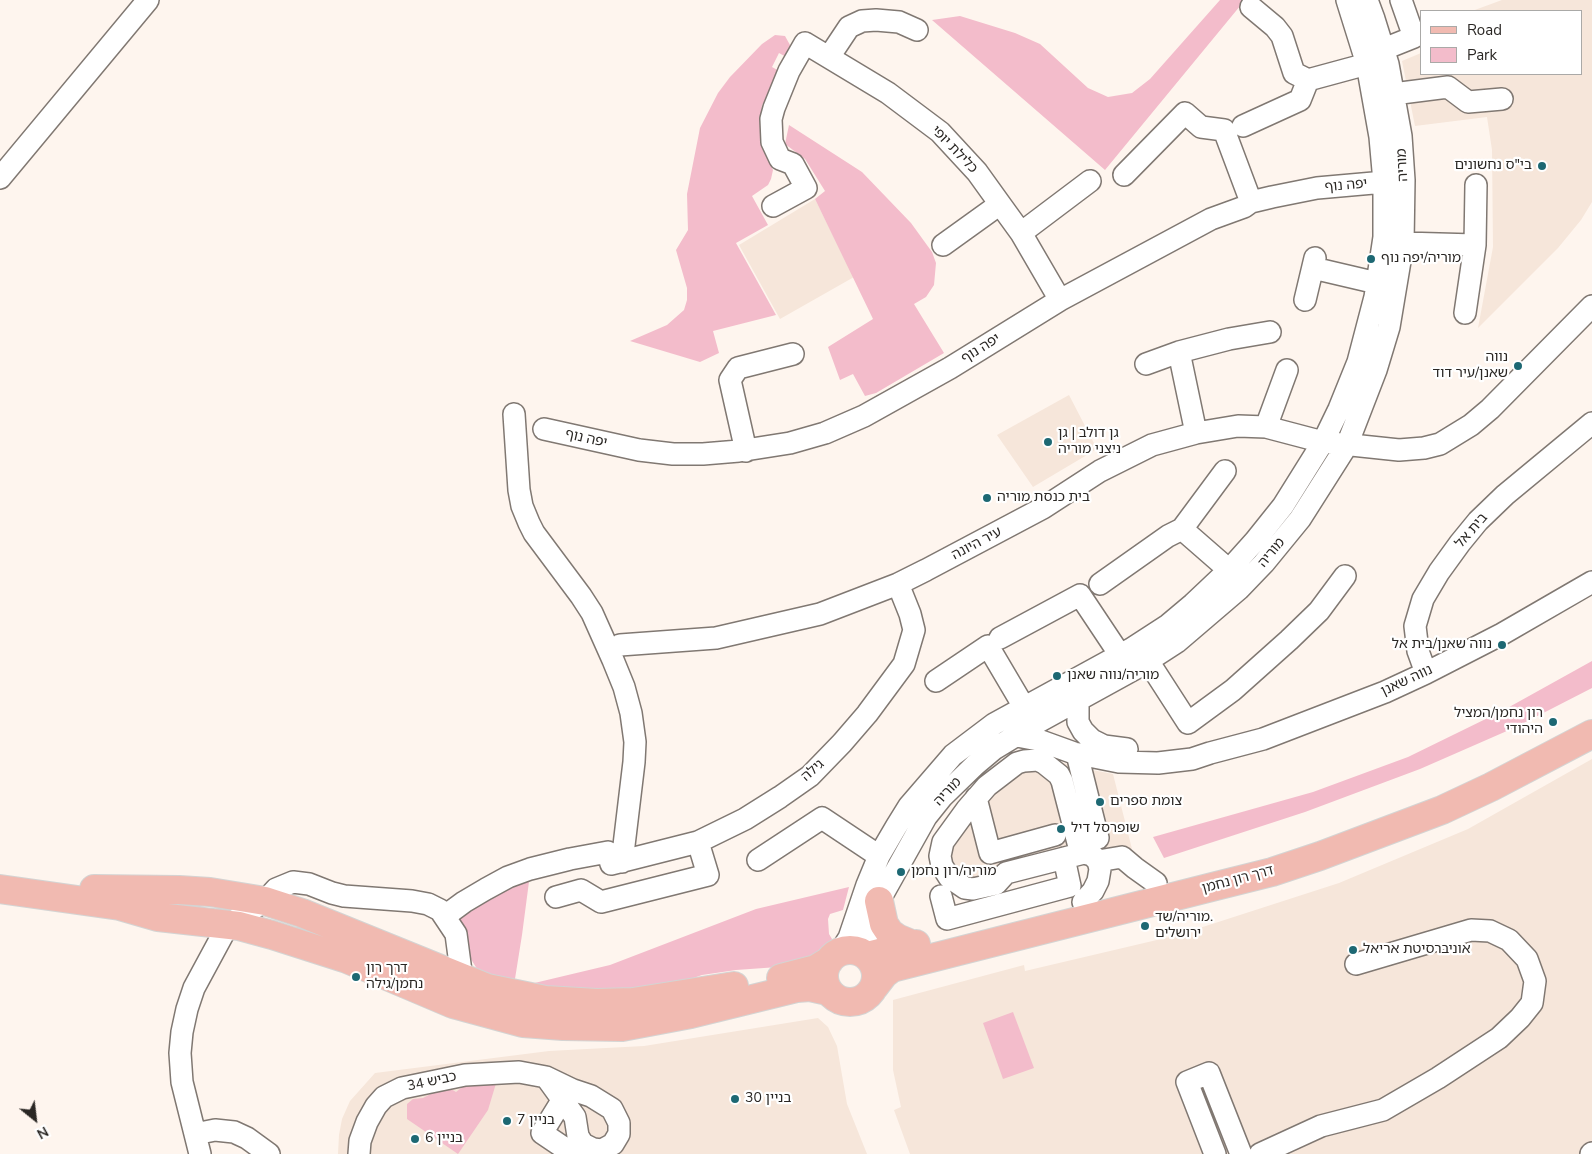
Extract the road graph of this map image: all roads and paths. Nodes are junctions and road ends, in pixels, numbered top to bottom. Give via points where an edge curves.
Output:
1 (148, 0) edge
2 (1347, 0) edge
3 (1367, 0) edge
4 (1401, 0) edge
5 (1251, 7) dead end
6 (916, 30) dead end
7 (1384, 49) junction
8 (829, 57) junction
9 (1368, 64) junction
10 (1308, 80) junction
11 (1393, 94) junction
12 (1502, 99) dead end
13 (1242, 126) dead end
14 (1124, 175) dead end
15 (0, 178) edge
16 (1090, 181) dead end
17 (1394, 181) junction
18 (1476, 185) dead end
19 (1251, 202) junction
20 (1000, 204) junction
21 (773, 206) dead end
22 (1021, 233) junction
23 (1403, 243) junction
24 (943, 244) dead end
25 (1475, 245) junction
26 (1377, 283) junction
27 (1060, 300) junction
28 (1305, 300) dead end
29 (1592, 306) edge
30 (1464, 313) dead end
31 (1270, 332) dead end
32 (1179, 352) junction
33 (794, 354) dead end
34 (1146, 364) dead end
35 (1287, 370) dead end
36 (514, 414) dead end
37 (1592, 424) edge
38 (1266, 427) junction
39 (544, 428) dead end
40 (1196, 433) junction
41 (1323, 442) junction
42 (1347, 445) junction
43 (746, 450) junction
44 (1225, 471) dead end
45 (1182, 529) junction
46 (1229, 570) junction
47 (1345, 576) dead end
48 (1592, 582) edge
49 (898, 584) junction
50 (1100, 584) dead end
51 (1000, 638) dead end
52 (620, 645) dead end
53 (1120, 655) junction
54 (1148, 661) junction
55 (1426, 673) junction
56 (936, 681) dead end
57 (1078, 700) junction
58 (1024, 707) junction
59 (1592, 714) edge
60 (1592, 734) edge
61 (1017, 736) junction
62 (1210, 753) junction
63 (1077, 754) junction
64 (1100, 759) junction
65 (1085, 787) junction
66 (976, 798) junction
67 (1055, 835) dead end
68 (698, 842) junction
69 (879, 856) junction
70 (1064, 858) junction
71 (758, 860) dead end
72 (1098, 861) junction
73 (617, 863) junction
74 (1156, 884) junction
75 (0, 889) edge
76 (941, 896) dead end
77 (556, 897) dead end
78 (265, 901) junction
79 (879, 901) junction
80 (1083, 902) junction
81 (445, 916) junction
82 (228, 925) junction
83 (272, 935) junction
84 (914, 945) junction
85 (850, 956) junction
86 (1356, 964) dead end
87 (462, 979) junction
88 (874, 987) junction
89 (828, 991) junction
90 (546, 1077) junction
91 (563, 1099) junction
92 (197, 1144) edge
93 (269, 1154) edge
94 (359, 1154) edge
95 (573, 1154) edge
96 (1215, 1154) edge
97 (1241, 1154) edge
98 (1260, 1154) edge

1 - 15 street
2 - 9 street, מוריה
3 - 7 street, מוריה
4 - 7 street via 1414,37
5 - 10 street via 1282,36 1294,73
6 - 8 street via 899,22 862,21 849,27
7 - 11 street, מוריה
8 - 20 street, כלילת יופי via 888,93 940,132 977,172
8 - 21 street, כלילת יופי via 805,43 774,108 772,142 780,159 793,164 806,188
9 - 10 street
9 - 17 street, מוריה via 1380,138
10 - 13 street via 1300,100
11 - 12 street via 1448,87 1468,102
11 - 17 street, מוריה via 1401,136
14 - 19 street via 1185,113 1201,127 1224,130
16 - 22 street
17 - 19 street, יפה נוף via 1317,188
17 - 23 street, מוריה
17 - 26 street, מוריה
18 - 25 street
19 - 27 street, יפה נוף via 1211,219
20 - 22 street, כלילת יופי
20 - 24 street
22 - 27 street, כלילת יופי
23 - 25 street
23 - 42 street, מוריה via 1389,327
25 - 30 street
26 - 28 street via 1314,263
26 - 41 street, מוריה via 1358,362
27 - 43 street, יפה נוף via 864,416 825,433
29 - 42 street via 1490,409 1454,437 1424,448 1399,450
31 - 32 street
32 - 34 street
32 - 40 street
33 - 43 street via 738,368 730,380
35 - 38 street
36 - 73 street via 519,490 529,524 592,613 624,687 631,713 634,762
37 - 55 street, בית אל via 1478,521 1439,572 1423,599 1415,626 1418,651
38 - 40 street, עיר היונה via 1238,426
38 - 41 street, עיר היונה
39 - 43 street, יפה נוף via 639,450 673,454
40 - 49 street, עיר היונה via 1152,446 1100,471 1043,508
41 - 42 street
41 - 46 street, מוריה via 1283,506
42 - 54 street, מוריה via 1300,519 1264,563 1239,590 1177,642
44 - 45 street
45 - 46 street
45 - 50 street
46 - 53 street, מוריה via 1168,625
47 - 54 street via 1319,611 1289,640 1233,690 1188,723
48 - 55 street, נווה שאנן via 1532,618
49 - 52 street, עיר היונה via 820,614 771,626 716,638
49 - 68 street, גילה via 914,630 904,664 867,714 810,776 745,819
51 - 53 street via 1080,595
53 - 58 street, מוריה
54 - 57 street, מוריה
55 - 62 street, נווה שאנן via 1263,739
56 - 58 street via 988,646
57 - 61 street, מוריה
57 - 62 street, נווה שאנן via 1078,722 1083,732 1104,746
58 - 69 street, מוריה via 994,724 953,755 909,806
59 - 74 main road, דרך רון נחמן via 1484,769 1384,814 1269,853
60 - 88 main road, דרך רון נחמן via 1442,810 1320,856 1272,872 892,968
61 - 63 street, נווה שאנן
61 - 79 street, מוריה via 994,749 942,797 926,817
62 - 64 street, נווה שאנן via 1192,759 1158,762
63 - 64 street, נווה שאנן
63 - 65 street
64 - 65 street
65 - 66 street via 1098,838 1078,843 1062,781 1044,763 1031,760 1017,763
66 - 67 street via 990,853
66 - 70 street via 943,842 942,866 957,884 973,889 996,884 1006,873
68 - 73 street, גילה
68 - 77 street via 708,875 601,902 581,890
69 - 71 street via 822,818
69 - 85 street, מוריה via 849,938
70 - 72 street via 1084,853
70 - 76 street via 1070,886 947,919
72 - 74 street via 1122,857
72 - 80 street via 1098,881
73 - 81 street via 608,852 530,869 486,889
74 - 80 main road, דרך רון נחמן
75 - 78 main road, דרך רון נחמן via 179,890
75 - 82 main road via 120,906 172,920
78 - 81 street via 276,888 293,882 344,896 428,904
78 - 82 street
78 - 83 street via 263,911
78 - 87 main road, דרך רון נחמן
79 - 84 main road via 884,924 890,933
79 - 85 street, מוריה via 865,941
80 - 84 main road, דרך רון נחמן
81 - 87 street via 456,934
82 - 83 main road
82 - 92 street via 194,988 182,1032 182,1082
83 - 89 main road via 347,959 454,1004 523,1023 622,1027 797,988
84 - 85 main road, דרך רון נחמן
85 - 87 main road, דרך רון נחמן via 784,978 633,1002 545,1000 510,994
85 - 88 main road via 873,963 876,971
85 - 89 main road via 824,976
86 - 98 street via 1471,930 1490,930 1509,940 1527,959 1536,981 1532,1002 1520,1018 1499,1038 1438,1078 1383,1110 1321,1126
88 - 89 main road via 861,1000 852,1002 838,999
90 - 91 street, כביש 34
90 - 91 street, כביש 34 via 591,1096 612,1109 619,1123 619,1134 613,1144 602,1150 583,1144 578,1136 575,1117
90 - 94 street, כביש 34 via 518,1072 465,1075 402,1088 384,1097 376,1106 360,1141
91 - 95 street via 542,1132
92 - 93 street via 215,1130 234,1132
96 - 97 street via 1187,1082 1209,1073

